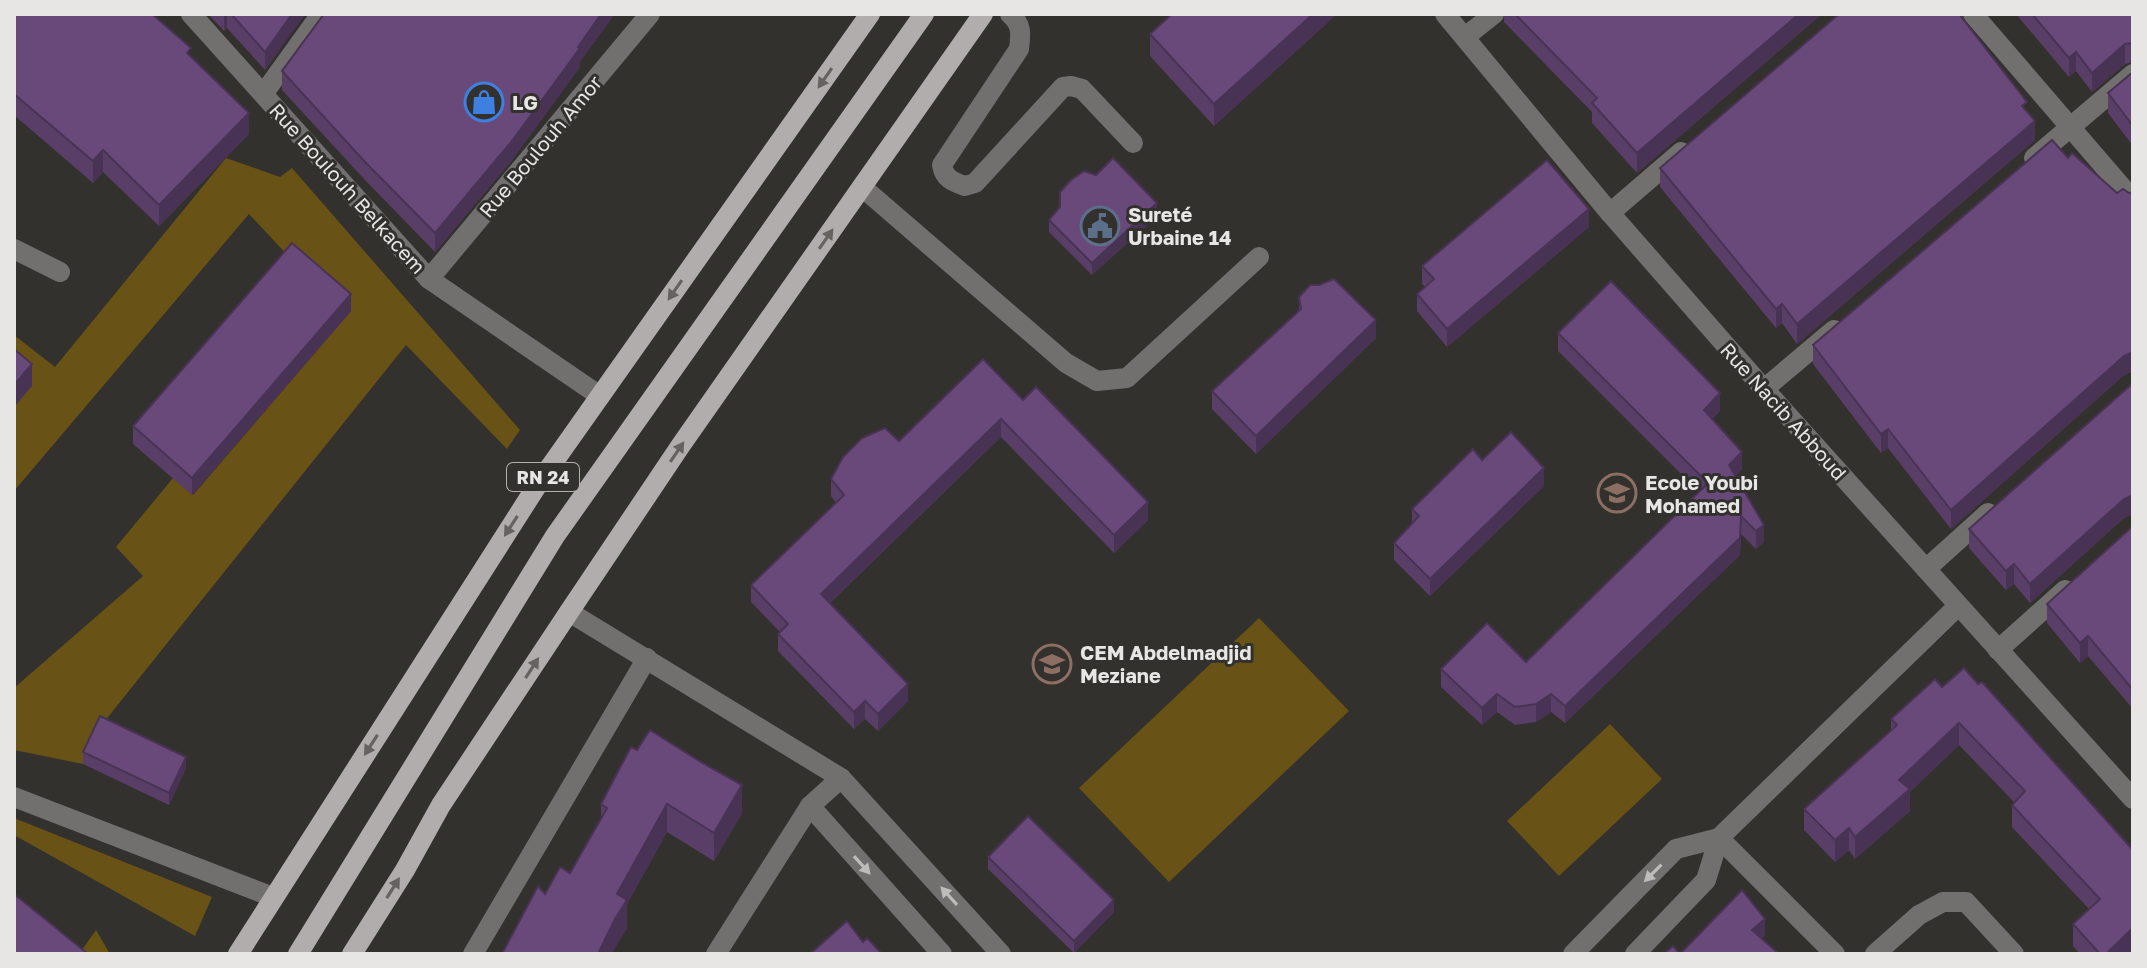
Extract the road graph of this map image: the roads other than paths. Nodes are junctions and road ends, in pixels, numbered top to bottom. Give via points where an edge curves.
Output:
1 (191, 14) edge
2 (321, 14) edge
3 (650, 14) edge
4 (870, 14) edge
5 (924, 14) edge
6 (983, 14) edge
7 (1010, 14) edge
8 (1445, 14) edge
9 (1494, 14) edge
10 (1973, 14) edge
11 (1465, 37) junction
12 (2133, 74) edge
13 (264, 93) junction
14 (2070, 127) junction
15 (1133, 143) dead end
16 (1691, 143) edge
17 (2023, 168) edge
18 (862, 187) junction
19 (2133, 200) edge
20 (1610, 213) junction
21 (14, 249) edge
22 (1259, 257) dead end
23 (60, 272) dead end
24 (429, 279) junction
25 (1846, 319) edge
26 (1764, 389) junction
27 (600, 396) junction
28 (2006, 498) edge
29 (1926, 569) junction
30 (2077, 579) edge
31 (1958, 606) junction
32 (569, 612) junction
33 (1998, 650) junction
34 (647, 658) junction
35 (841, 778) junction
36 (14, 797) edge
37 (2133, 799) edge
38 (810, 806) junction
39 (1719, 838) junction
40 (273, 897) junction
41 (238, 954) edge
42 (298, 954) edge
43 (352, 954) edge
44 (473, 954) edge
45 (716, 954) edge
46 (942, 954) edge
47 (1001, 954) edge
48 (1573, 954) edge
49 (1635, 954) edge
50 (1835, 954) edge
51 (1875, 954) edge
52 (2014, 954) edge

1 - 13 street, Rue Boulouh Belkacem
2 - 13 street
3 - 24 street, Rue Boulouh Amor
4 -> 27 main road, RN 24
5 - 42 main road, RN 24 via 555,536
6 - 18 main road
7 - 15 street via 1022,30 1019,49 942,165 949,180 965,186 975,183 1063,87 1082,89
8 - 11 street, Rue Nacib Abboud
9 - 11 street
10 - 14 street
11 - 20 street, Rue Nacib Abboud
12 - 14 street
13 - 24 street, Rue Boulouh Belkacem
14 - 17 street
14 - 19 street
16 - 20 street
18 - 22 street via 1066,363 1097,381 1127,378
32 -> 18 main road
20 - 26 street, Rue Nacib Abboud
21 - 23 street
24 - 27 street, Rue Boulouh Belkacem
25 - 26 street
26 - 29 street, Rue Nacib Abboud
27 -> 40 main road, RN 24
28 - 29 street
29 - 31 street, Rue Nacib Abboud
30 - 33 street
31 - 33 street, Rue Nacib Abboud
31 - 39 street
32 - 34 street
43 -> 32 main road via 441,805
33 - 37 street, Rue Nacib Abboud
34 - 35 street
34 - 44 street
35 - 38 street
47 -> 35 street
36 - 40 street
38 - 45 street
38 -> 46 street
39 -> 48 street via 1676,849
39 - 49 street via 1706,880
39 - 50 street
40 - 41 main road, RN 24
51 - 52 street via 1919,915 1943,902 1966,902

